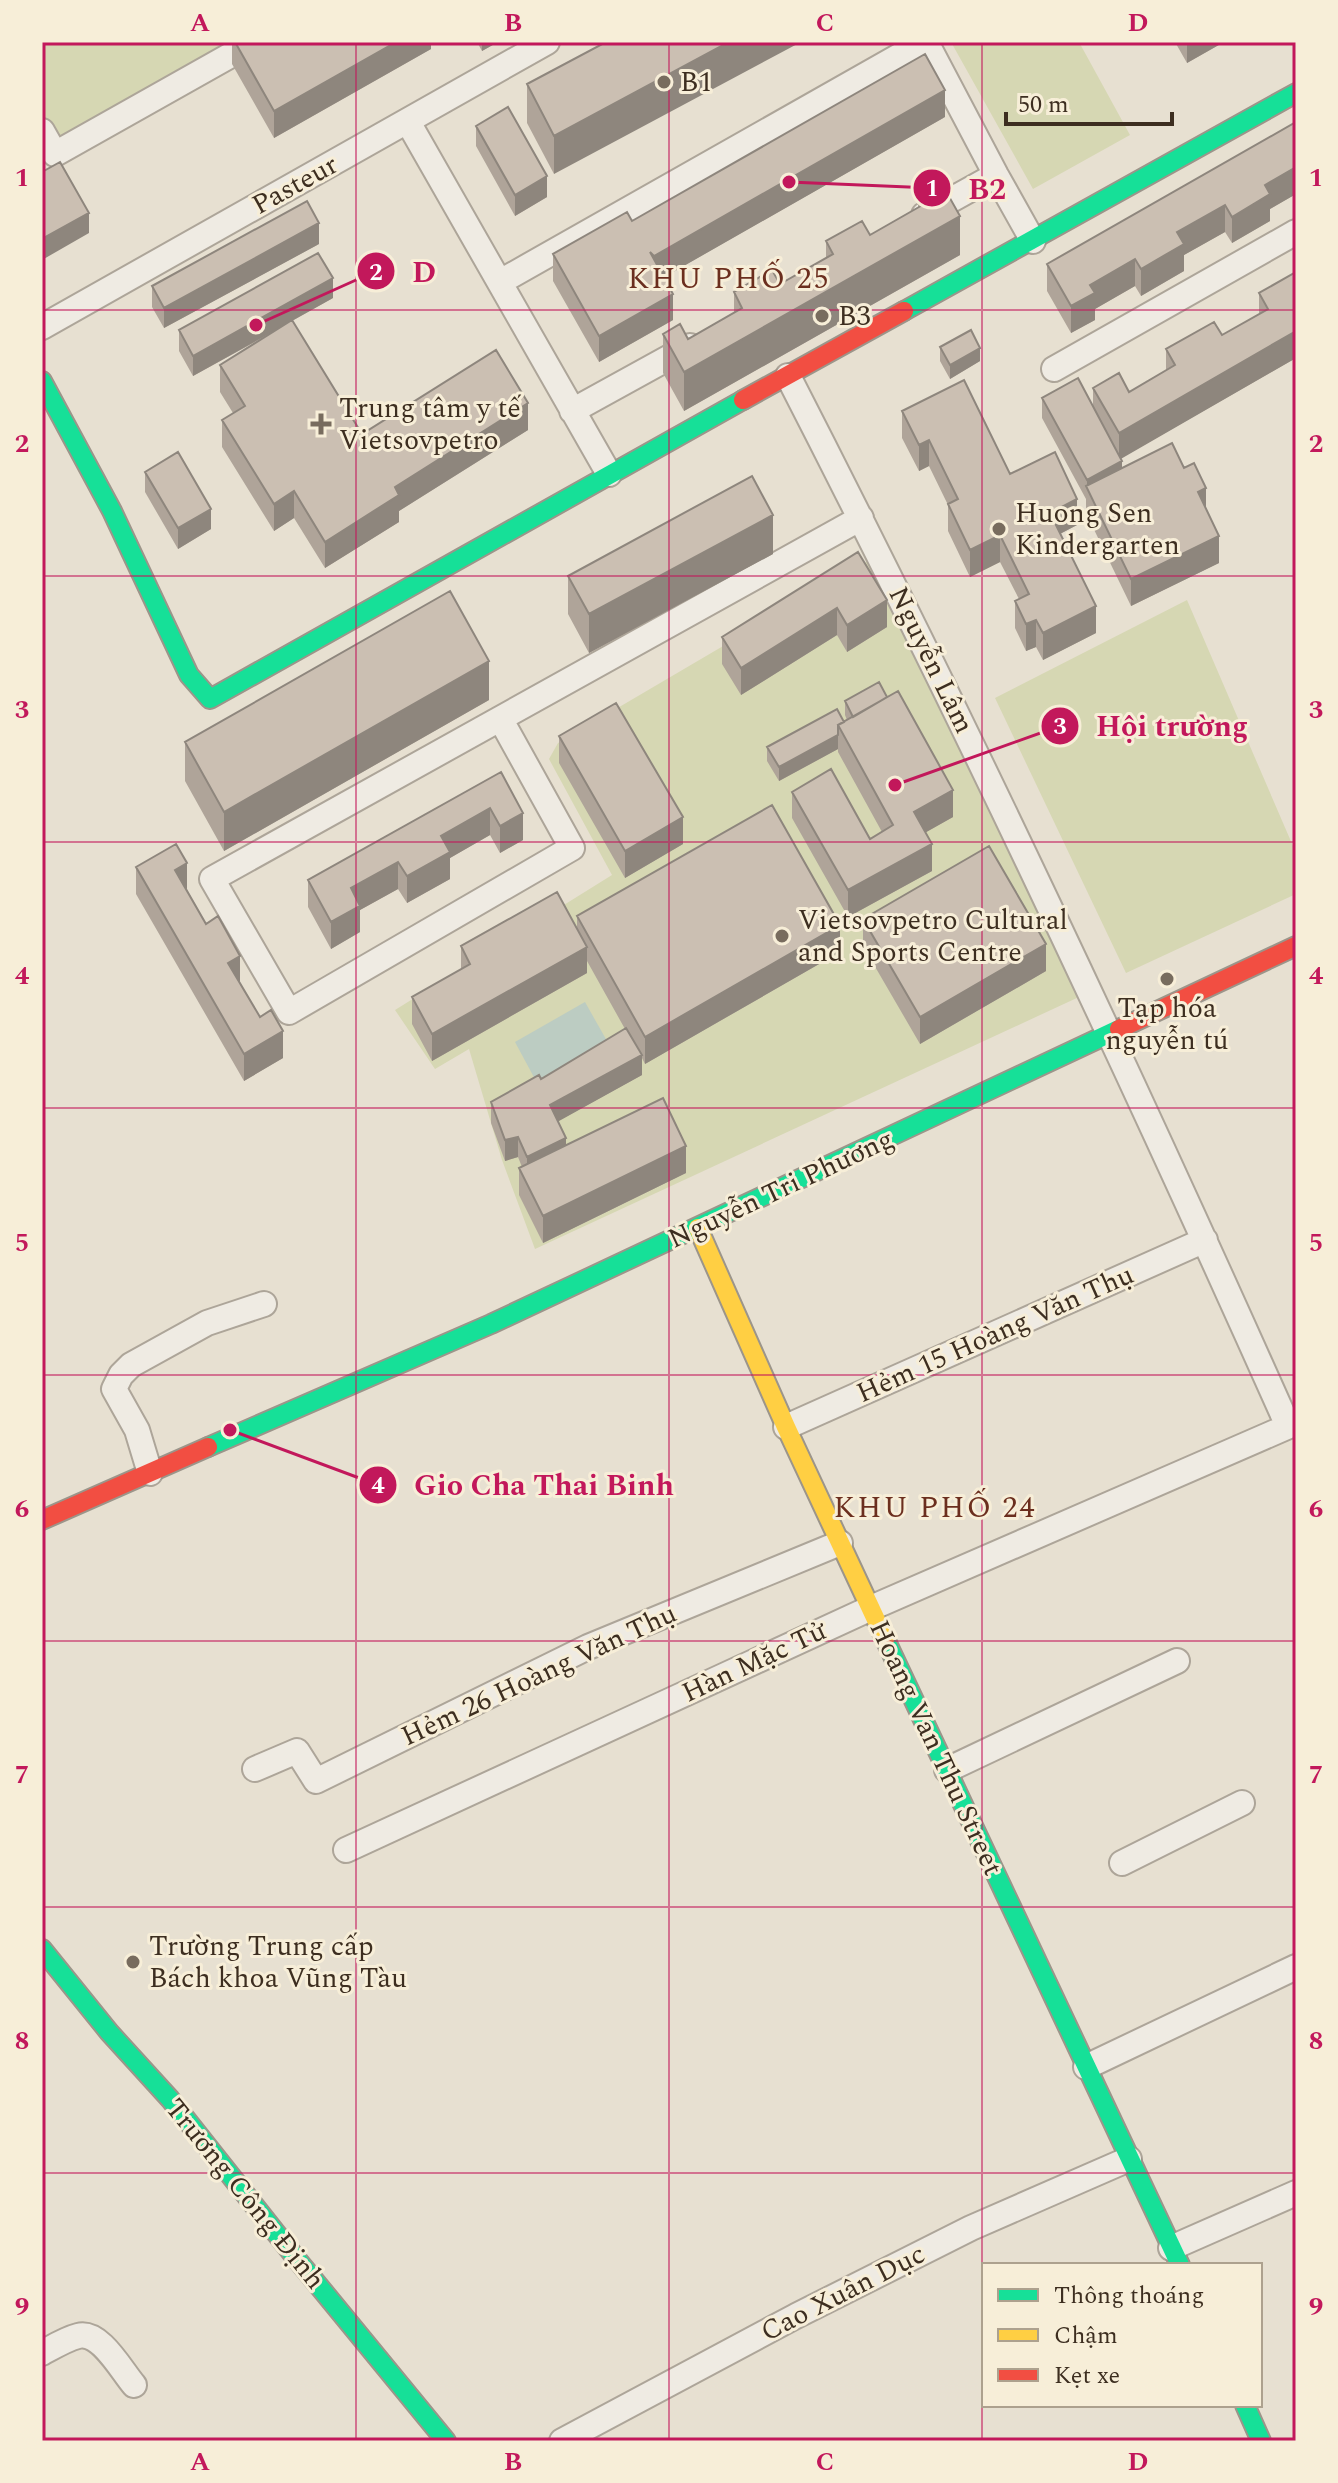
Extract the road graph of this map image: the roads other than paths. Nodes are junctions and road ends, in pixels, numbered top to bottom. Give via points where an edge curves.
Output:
1 (254, 42) edge
2 (547, 42) edge
3 (925, 42) edge
4 (1296, 93) edge
5 (408, 122) junction
6 (42, 131) edge
7 (996, 175) junction
8 (900, 228) edge
9 (1296, 232) edge
10 (1033, 241) junction
11 (500, 282) junction
12 (42, 327) edge
13 (709, 335) edge
14 (1054, 369) dead end
15 (788, 376) junction
16 (42, 381) edge
17 (572, 411) junction
18 (609, 474) junction
19 (861, 518) junction
20 (501, 720) junction
21 (1293, 954) edge
22 (1110, 1033) junction
23 (698, 1228) junction
24 (1205, 1240) junction
25 (264, 1304) dead end
26 (1292, 1424) edge
27 (786, 1427) junction
28 (150, 1473) junction
29 (42, 1520) edge
30 (840, 1543) junction
31 (871, 1608) junction
32 (1177, 1661) dead end
33 (255, 1769) dead end
34 (947, 1770) junction
35 (1242, 1803) dead end
36 (346, 1850) dead end
37 (1122, 1863) dead end
38 (42, 1949) edge
39 (1296, 1967) edge
40 (1086, 2067) junction
41 (1129, 2159) junction
42 (1296, 2193) edge
43 (1176, 2256) edge
44 (42, 2353) edge
45 (134, 2385) dead end
46 (1246, 2407) edge
47 (446, 2441) edge
48 (562, 2441) edge
49 (1261, 2441) edge

1 - 6 street via 55,154
2 - 5 street, Pasteur
3 - 7 street
3 - 11 street
4 - 10 street
5 - 11 street
5 - 12 street, Pasteur
7 - 8 street
7 - 10 street
9 - 14 street
10 - 15 street
11 - 17 street
13 - 17 street
15 - 18 street
15 - 19 street, Nguyễn Lâm
16 - 18 street via 112,511 189,675 210,699
17 - 18 street
19 - 20 street
19 - 22 street, Nguyễn Lâm
20 - 20 street via 212,879 289,1012 572,848
21 - 22 street, Nguyễn Tri Phương
22 - 23 street, Nguyễn Tri Phương
22 - 24 street, Nguyễn Lâm
23 - 27 street, Hoang Van Thu Street
23 - 28 street, Nguyễn Tri Phương via 453,1342
24 - 26 street, Nguyễn Lâm
24 - 27 street, Hẻm 15 Hoàng Văn Thụ
25 - 28 street via 207,1323 121,1375 114,1389 137,1430
26 - 31 street, Hàn Mặc Tử
27 - 30 street, Hoang Van Thu Street
28 - 29 street, Nguyễn Tri Phương
30 - 31 street, Hoang Van Thu Street
30 - 33 street, Hẻm 26 Hoàng Văn Thụ via 588,1647 316,1781 297,1751
31 - 34 street, Hoang Van Thu Street
31 - 36 street, Hàn Mặc Tử
32 - 34 street
34 - 40 street, Hoang Van Thu Street
35 - 37 street
38 - 47 street, Trương Công Định
39 - 40 street
40 - 41 street, Hoang Van Thu Street
41 - 43 street, Hoang Van Thu Street
41 - 48 street, Cao Xuân Dục via 971,2228
42 - 43 street
44 - 45 street via 81,2334 92,2337
46 - 49 street

